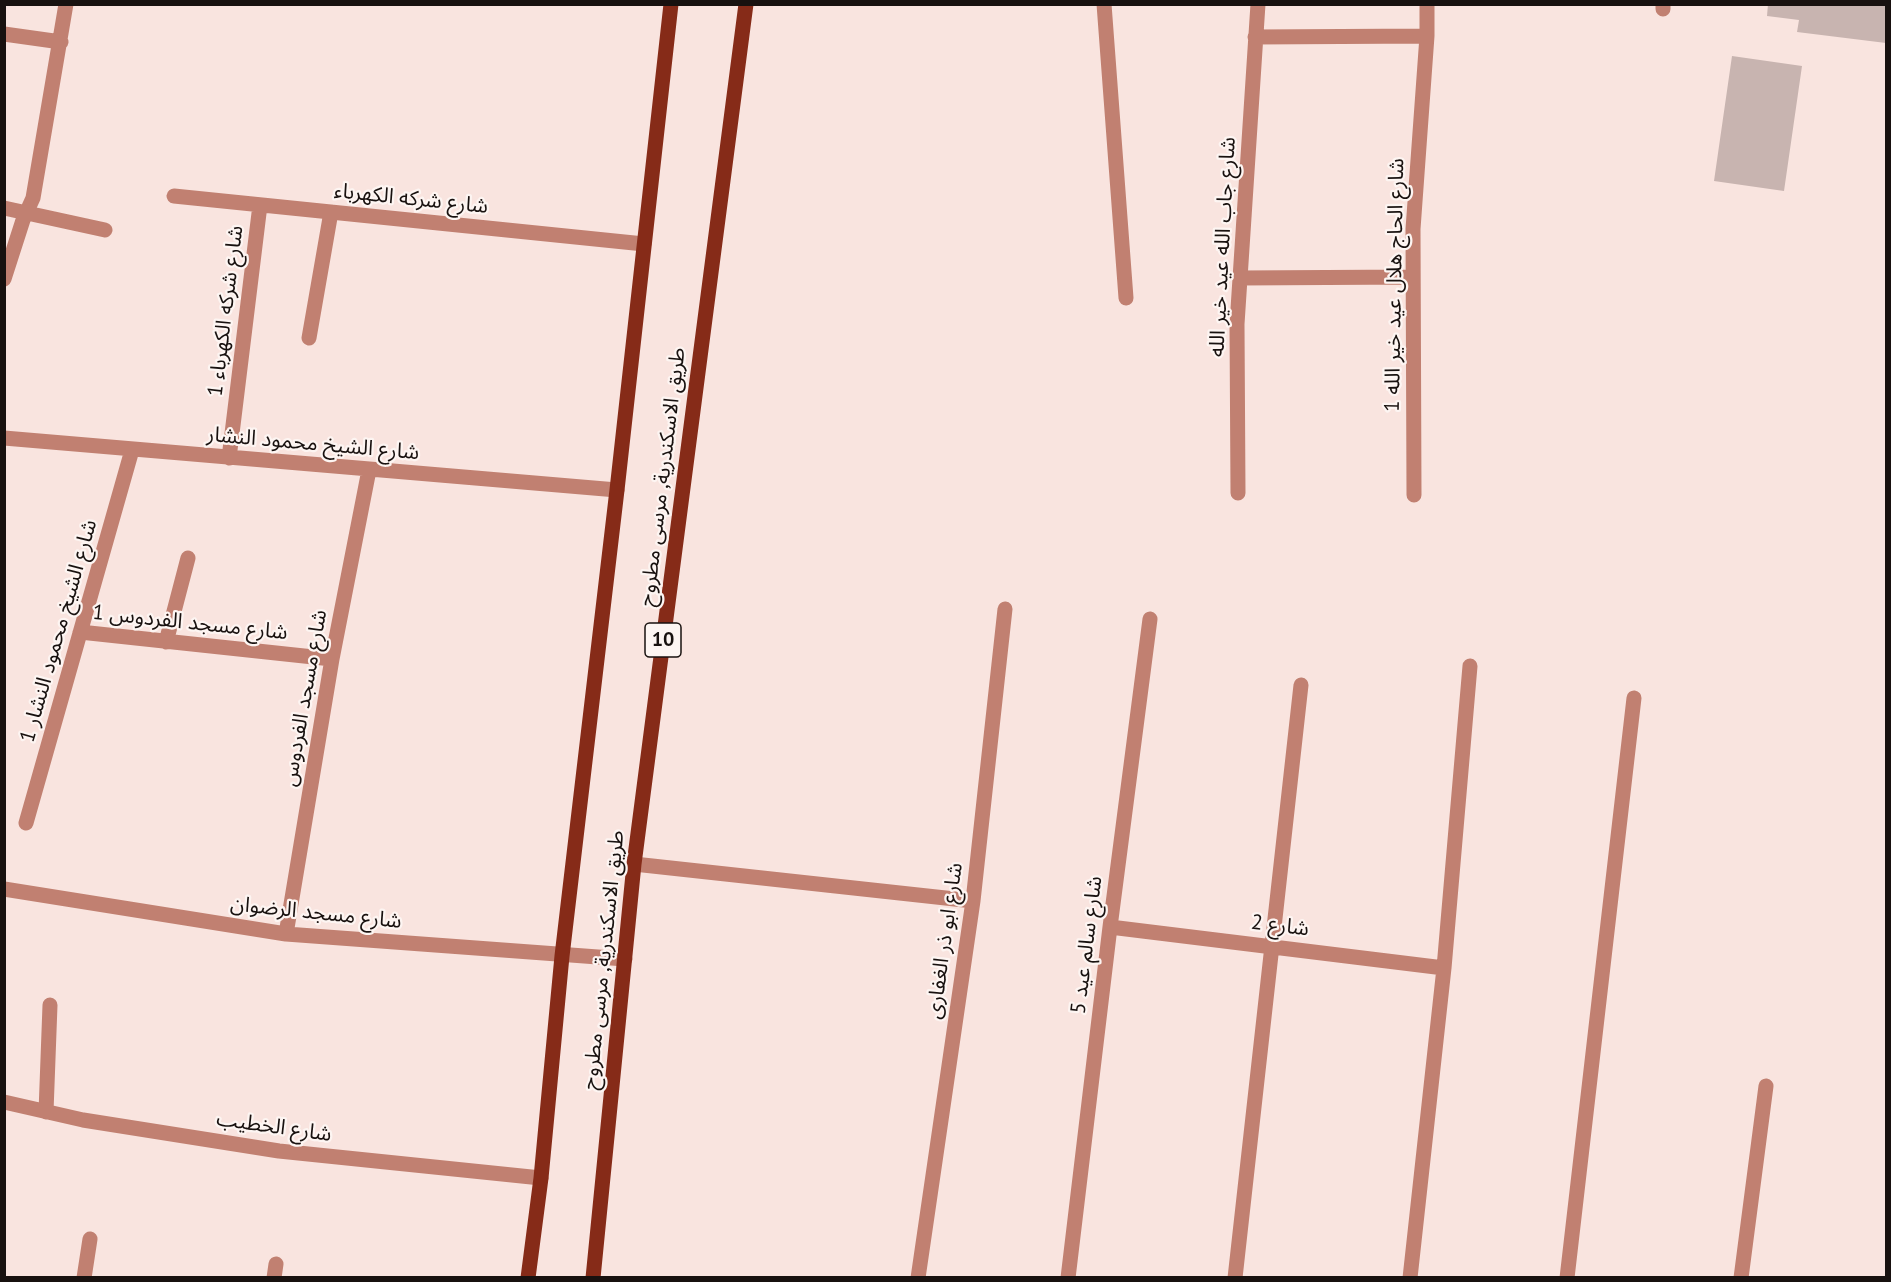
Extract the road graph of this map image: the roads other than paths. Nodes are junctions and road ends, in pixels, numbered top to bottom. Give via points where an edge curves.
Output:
1 (66, 4) edge
2 (671, 4) edge
3 (746, 4) edge
4 (1104, 4) edge
5 (1258, 4) edge
6 (1427, 4) edge
7 (4, 34) edge
8 (1427, 36) junction
9 (1255, 37) junction
10 (61, 42) junction
11 (174, 196) dead end
12 (260, 205) junction
13 (4, 208) edge
14 (331, 212) junction
15 (26, 213) junction
16 (105, 230) dead end
17 (644, 244) junction
18 (1413, 277) junction
19 (1240, 278) junction
20 (4, 279) edge
21 (1126, 298) dead end
22 (309, 338) dead end
23 (4, 438) edge
24 (132, 450) junction
25 (229, 458) junction
26 (369, 470) junction
27 (617, 490) junction
28 (1238, 493) dead end
29 (1414, 495) dead end
30 (188, 558) dead end
31 (1005, 609) dead end
32 (1150, 619) dead end
33 (80, 632) junction
34 (166, 642) junction
35 (332, 659) junction
36 (1470, 666) dead end
37 (1300, 684) dead end
38 (1634, 698) dead end
39 (26, 823) dead end
40 (634, 864) junction
41 (4, 889) edge
42 (973, 900) junction
43 (1110, 927) junction
44 (286, 934) junction
45 (1272, 946) junction
46 (562, 956) junction
47 (625, 959) junction
48 (1444, 968) junction
49 (50, 1005) dead end
50 (1766, 1086) dead end
51 (4, 1101) edge
52 (46, 1112) junction
53 (541, 1178) junction
54 (90, 1239) dead end
55 (84, 1278) edge
56 (528, 1278) edge
57 (593, 1278) edge
58 (918, 1278) edge
59 (1068, 1278) edge
60 (1235, 1278) edge
61 (1410, 1278) edge
62 (1567, 1278) edge
63 (1742, 1278) edge

1 - 10 street
2 - 17 main road, طريق الاسكندرية, مرسى مطروح
3 - 40 main road, طريق الاسكندرية, مرسى مطروح / 10
4 - 21 street
5 - 9 street, شارع جاب الله عيد خير الله
6 - 8 street, شارع الحاج هلال عيد خير الله 1
7 - 10 street
8 - 9 street
8 - 18 street, شارع الحاج هلال عيد خير الله 1
9 - 19 street, شارع جاب الله عيد خير الله
10 - 15 street via 33,198
11 - 12 street, شارع شركه الكهرباء
12 - 14 street, شارع شركه الكهرباء
12 - 25 street, شارع شركه الكهرباء 1
13 - 15 street
14 - 17 street, شارع شركه الكهرباء
14 - 22 street
15 - 16 street
15 - 20 street
17 - 27 main road, طريق الاسكندرية, مرسى مطروح
18 - 19 street
18 - 29 street, شارع الحاج هلال عيد خير الله 1
19 - 28 street, شارع جاب الله عيد خير الله
23 - 24 street, شارع الشيخ محمود النشار
24 - 25 street, شارع الشيخ محمود النشار
24 - 33 street, شارع الشيخ محمود النشار 1
25 - 26 street, شارع الشيخ محمود النشار
26 - 27 street, شارع الشيخ محمود النشار
26 - 35 street, شارع مسجد الفردوس
27 - 46 main road, طريق الاسكندرية, مرسى مطروح
30 - 34 street
31 - 42 street, شارع ابو ذر الغفارى
32 - 43 street, شارع سالم عيد 5
33 - 34 street, شارع مسجد الفردوس 1
33 - 39 street, شارع الشيخ محمود النشار 1
34 - 35 street, شارع مسجد الفردوس 1
35 - 44 street, شارع مسجد الفردوس
36 - 48 street
37 - 45 street
38 - 62 street
40 - 42 street
40 - 47 main road, طريق الاسكندرية, مرسى مطروح / 10
41 - 44 street, شارع مسجد الرضوان
42 - 58 street, شارع ابو ذر الغفارى
43 - 45 street, شارع 2
43 - 59 street, شارع سالم عيد 5
44 - 46 street, شارع مسجد الرضوان
45 - 48 street, شارع 2
45 - 60 street
46 - 47 street, شارع مسجد الرضوان
46 - 53 main road, طريق الاسكندرية, مرسى مطروح
47 - 57 main road, طريق الاسكندرية, مرسى مطروح / 10
48 - 61 street
49 - 52 street
50 - 63 street
51 - 52 street, شارع الخطيب
52 - 53 street, شارع الخطيب via 279,1151
53 - 56 main road, طريق الاسكندرية, مرسى مطروح
54 - 55 street

